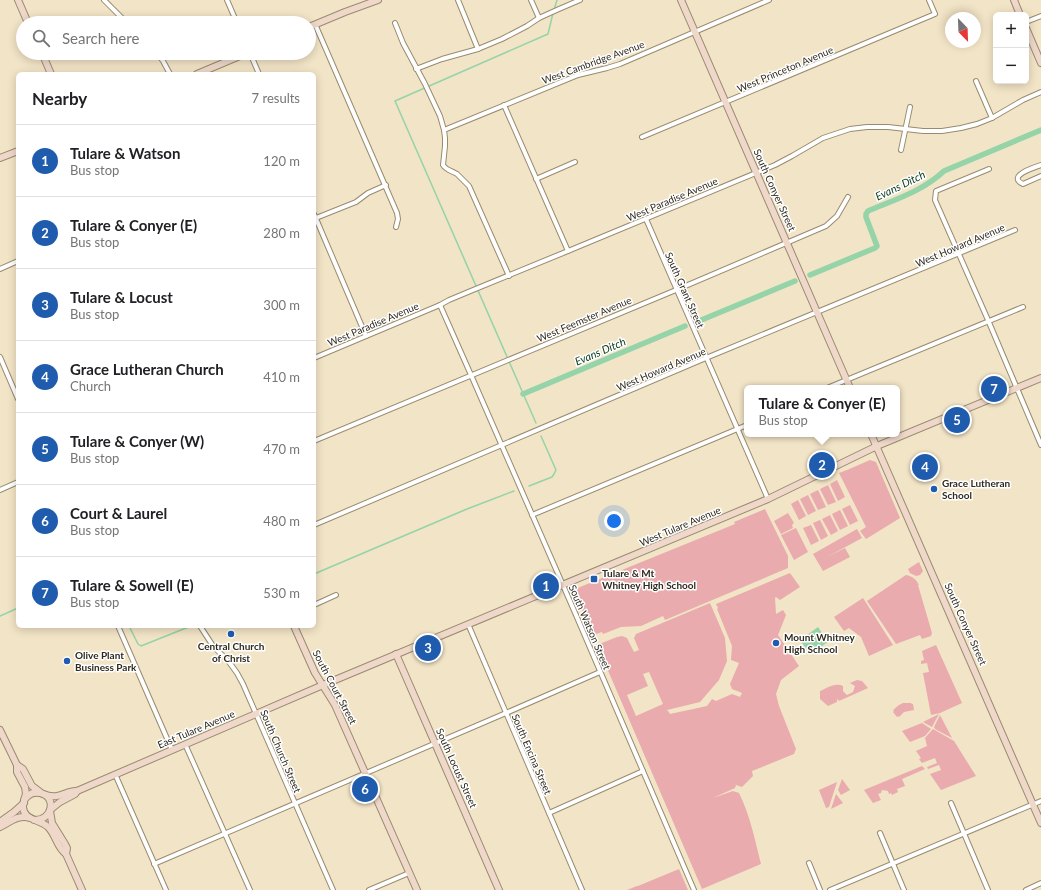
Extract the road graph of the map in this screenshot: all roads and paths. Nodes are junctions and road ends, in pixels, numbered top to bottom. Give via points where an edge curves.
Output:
1 (18, 0) edge
2 (104, 0) edge
3 (227, 0) edge
4 (378, 0) edge
5 (458, 0) edge
6 (532, 0) edge
7 (580, 0) edge
8 (681, 0) edge
9 (770, 0) edge
10 (929, 0) edge
11 (1014, 0) edge
12 (1019, 12) edge
13 (25, 16) edge
14 (120, 16) edge
15 (234, 16) edge
16 (1041, 16) edge
17 (539, 18) junction
18 (1029, 21) edge
19 (395, 23) dead end
20 (316, 24) edge
21 (316, 26) edge
22 (694, 32) junction
23 (1029, 35) edge
24 (478, 49) junction
25 (45, 60) edge
26 (162, 60) edge
27 (232, 60) edge
28 (252, 60) edge
29 (1041, 63) edge
30 (416, 69) junction
31 (50, 72) edge
32 (169, 72) edge
33 (202, 72) edge
34 (258, 72) edge
35 (976, 81) dead end
36 (1041, 92) edge
37 (726, 102) junction
38 (504, 105) junction
39 (910, 107) dead end
40 (992, 118) junction
41 (905, 129) junction
42 (444, 130) junction
43 (642, 136) dead end
44 (901, 150) dead end
45 (16, 152) edge
46 (0, 158) edge
47 (575, 162) dead end
48 (1041, 165) edge
49 (989, 169) dead end
50 (756, 173) junction
51 (1041, 176) edge
52 (536, 179) junction
53 (386, 185) junction
54 (848, 197) dead end
55 (316, 216) edge
56 (316, 218) edge
57 (646, 219) junction
58 (396, 228) dead end
59 (1015, 230) dead end
60 (787, 242) junction
61 (568, 251) junction
62 (959, 254) junction
63 (16, 262) edge
64 (0, 269) edge
65 (509, 276) junction
66 (676, 290) junction
67 (440, 305) junction
68 (1023, 306) dead end
69 (817, 313) junction
70 (988, 320) junction
71 (366, 336) junction
72 (0, 357) edge
73 (316, 357) edge
74 (706, 358) junction
75 (1, 364) edge
76 (471, 375) junction
77 (1041, 378) edge
78 (846, 379) junction
79 (833, 385) edge
80 (849, 385) edge
81 (1017, 388) junction
82 (16, 395) edge
83 (744, 426) edge
84 (738, 429) junction
85 (900, 436) edge
86 (873, 437) edge
87 (899, 437) edge
88 (316, 440) edge
89 (1041, 444) edge
90 (502, 446) junction
91 (877, 446) junction
92 (16, 483) edge
93 (0, 490) edge
94 (768, 500) junction
95 (532, 515) junction
96 (316, 524) edge
97 (563, 586) junction
98 (336, 595) dead end
99 (316, 604) edge
100 (468, 624) junction
101 (119, 628) edge
102 (201, 628) edge
103 (295, 628) edge
104 (396, 654) junction
105 (600, 672) junction
106 (322, 685) junction
107 (256, 714) junction
108 (506, 714) junction
109 (0, 730) edge
110 (185, 744) junction
111 (435, 744) junction
112 (172, 750) junction
113 (17, 765) junction
114 (643, 771) junction
115 (115, 774) junction
116 (366, 774) junction
117 (78, 791) junction
118 (42, 794) junction
119 (24, 802) junction
120 (1041, 802) edge
121 (951, 803) dead end
122 (295, 804) junction
123 (1033, 805) junction
124 (50, 811) junction
125 (548, 812) junction
126 (32, 819) junction
127 (0, 822) edge
128 (1041, 823) edge
129 (0, 827) edge
130 (880, 833) dead end
131 (225, 834) junction
132 (963, 834) junction
133 (66, 854) junction
134 (809, 863) dead end
135 (893, 863) junction
136 (154, 864) junction
137 (409, 873) junction
138 (1041, 883) edge
139 (82, 890) edge
140 (166, 890) edge
141 (250, 890) edge
142 (333, 890) edge
143 (369, 890) edge
144 (417, 890) edge
145 (499, 890) edge
146 (582, 890) edge
147 (694, 890) edge
148 (820, 890) edge
149 (830, 890) edge
150 (904, 890) edge
151 (988, 890) edge
152 (1026, 890) edge

1 - 13 street
2 - 14 street
3 - 15 street
4 - 20 street
5 - 24 street
6 - 17 street
7 - 17 street
8 - 22 street, South Conyer Street
9 - 22 street, West Cambridge Avenue
10 - 37 street, West Princeton Avenue via 935,14
11 - 12 street
16 - 18 street
17 - 24 street
19 - 30 street
21 - 53 street
22 - 37 street, South Conyer Street
22 - 38 street, West Cambridge Avenue via 620,64 578,75
23 - 29 street
24 - 30 street
25 - 31 street
26 - 32 street
27 - 33 street
28 - 34 street
30 - 42 street via 440,116
35 - 40 street
36 - 40 street, West Paradise Avenue
37 - 43 street, West Princeton Avenue
37 - 50 street, South Conyer Street
38 - 42 street, West Cambridge Avenue
38 - 52 street
39 - 41 street
40 - 41 street, West Paradise Avenue via 977,124 942,131
41 - 44 street
41 - 50 street, West Paradise Avenue via 850,129 823,138
42 - 65 street via 443,165 469,186
45 - 46 street
47 - 52 street
48 - 51 street via 1020,173 1018,180 1023,184
49 - 62 street via 936,191 934,200
50 - 57 street, West Paradise Avenue
50 - 60 street, South Conyer Street
52 - 61 street
53 - 55 street via 356,202
53 - 58 street via 398,213
54 - 60 street, West Feemster Avenue via 837,216 826,226
56 - 71 street
57 - 61 street, West Paradise Avenue
57 - 66 street, South Grant Street
59 - 62 street, West Howard Avenue
60 - 66 street, West Feemster Avenue
60 - 69 street, South Conyer Street
61 - 65 street, West Paradise Avenue
62 - 69 street, West Howard Avenue
62 - 70 street
63 - 64 street
65 - 67 street, West Paradise Avenue
66 - 74 street, South Grant Street
66 - 76 street, West Feemster Avenue
67 - 71 street, West Paradise Avenue
67 - 76 street, South Watson Street
68 - 70 street
69 - 74 street, West Howard Avenue
69 - 78 street, South Conyer Street
70 - 78 street
70 - 81 street
71 - 73 street, West Paradise Avenue
72 - 75 street
74 - 84 street, South Grant Street
74 - 90 street, West Howard Avenue
75 - 82 street
76 - 88 street, West Feemster Avenue
76 - 90 street, South Watson Street
77 - 81 street, West Tulare Avenue
78 - 79 street
78 - 80 street, South Conyer Street
81 - 85 street, West Tulare Avenue
81 - 89 street
83 - 84 street
84 - 94 street, South Grant Street
84 - 95 street
86 - 91 street, South Conyer Street
87 - 91 street, West Tulare Avenue
90 - 95 street, South Watson Street
90 - 96 street, West Howard Avenue
91 - 94 street, West Tulare Avenue
91 - 123 street, South Conyer Street
92 - 93 street
94 - 97 street, West Tulare Avenue
95 - 97 street, South Watson Street
97 - 100 street, West Tulare Avenue
97 - 105 street, South Watson Street
98 - 99 street
100 - 104 street, West Tulare Avenue
100 - 108 street, South Encina Street
101 - 112 street
102 - 107 street, South Church Street via 213,646 237,673
103 - 106 street, South Court Street
104 - 106 street, West Tulare Avenue
104 - 111 street, South Locust Street
105 - 108 street
105 - 114 street, South Watson Street
106 - 107 street, East Tulare Avenue
106 - 116 street, South Court Street via 335,704
107 - 110 street, East Tulare Avenue
107 - 122 street, South Church Street
108 - 111 street
108 - 125 street, South Encina Street
109 - 113 street
110 - 112 street, East Tulare Avenue
110 - 131 street
111 - 116 street
111 - 145 street, South Locust Street
112 - 115 street, East Tulare Avenue
113 - 118 street via 23,769 32,786
113 - 119 street via 26,790
114 - 125 street
114 - 147 street, South Watson Street
115 - 117 street, East Tulare Avenue
115 - 136 street
116 - 122 street
116 - 137 street, South Court Street
117 - 118 street, East Tulare Avenue via 73,790 54,797
117 - 124 street, East Tulare Avenue
118 - 119 street via 31,794
118 - 124 street via 50,802
119 - 126 street via 24,812
119 - 127 street
120 - 123 street
121 - 132 street
122 - 131 street
122 - 142 street, South Church Street
123 - 128 street, South Conyer Street
123 - 132 street
124 - 126 street via 43,819
124 - 133 street via 52,823 66,845
125 - 146 street, South Encina Street
126 - 129 street via 18,818
126 - 133 street via 49,828
130 - 135 street
131 - 136 street
131 - 141 street
132 - 135 street
132 - 151 street
133 - 139 street
134 - 148 street
135 - 149 street
135 - 150 street
136 - 140 street
137 - 143 street
137 - 144 street, South Court Street
138 - 152 street

